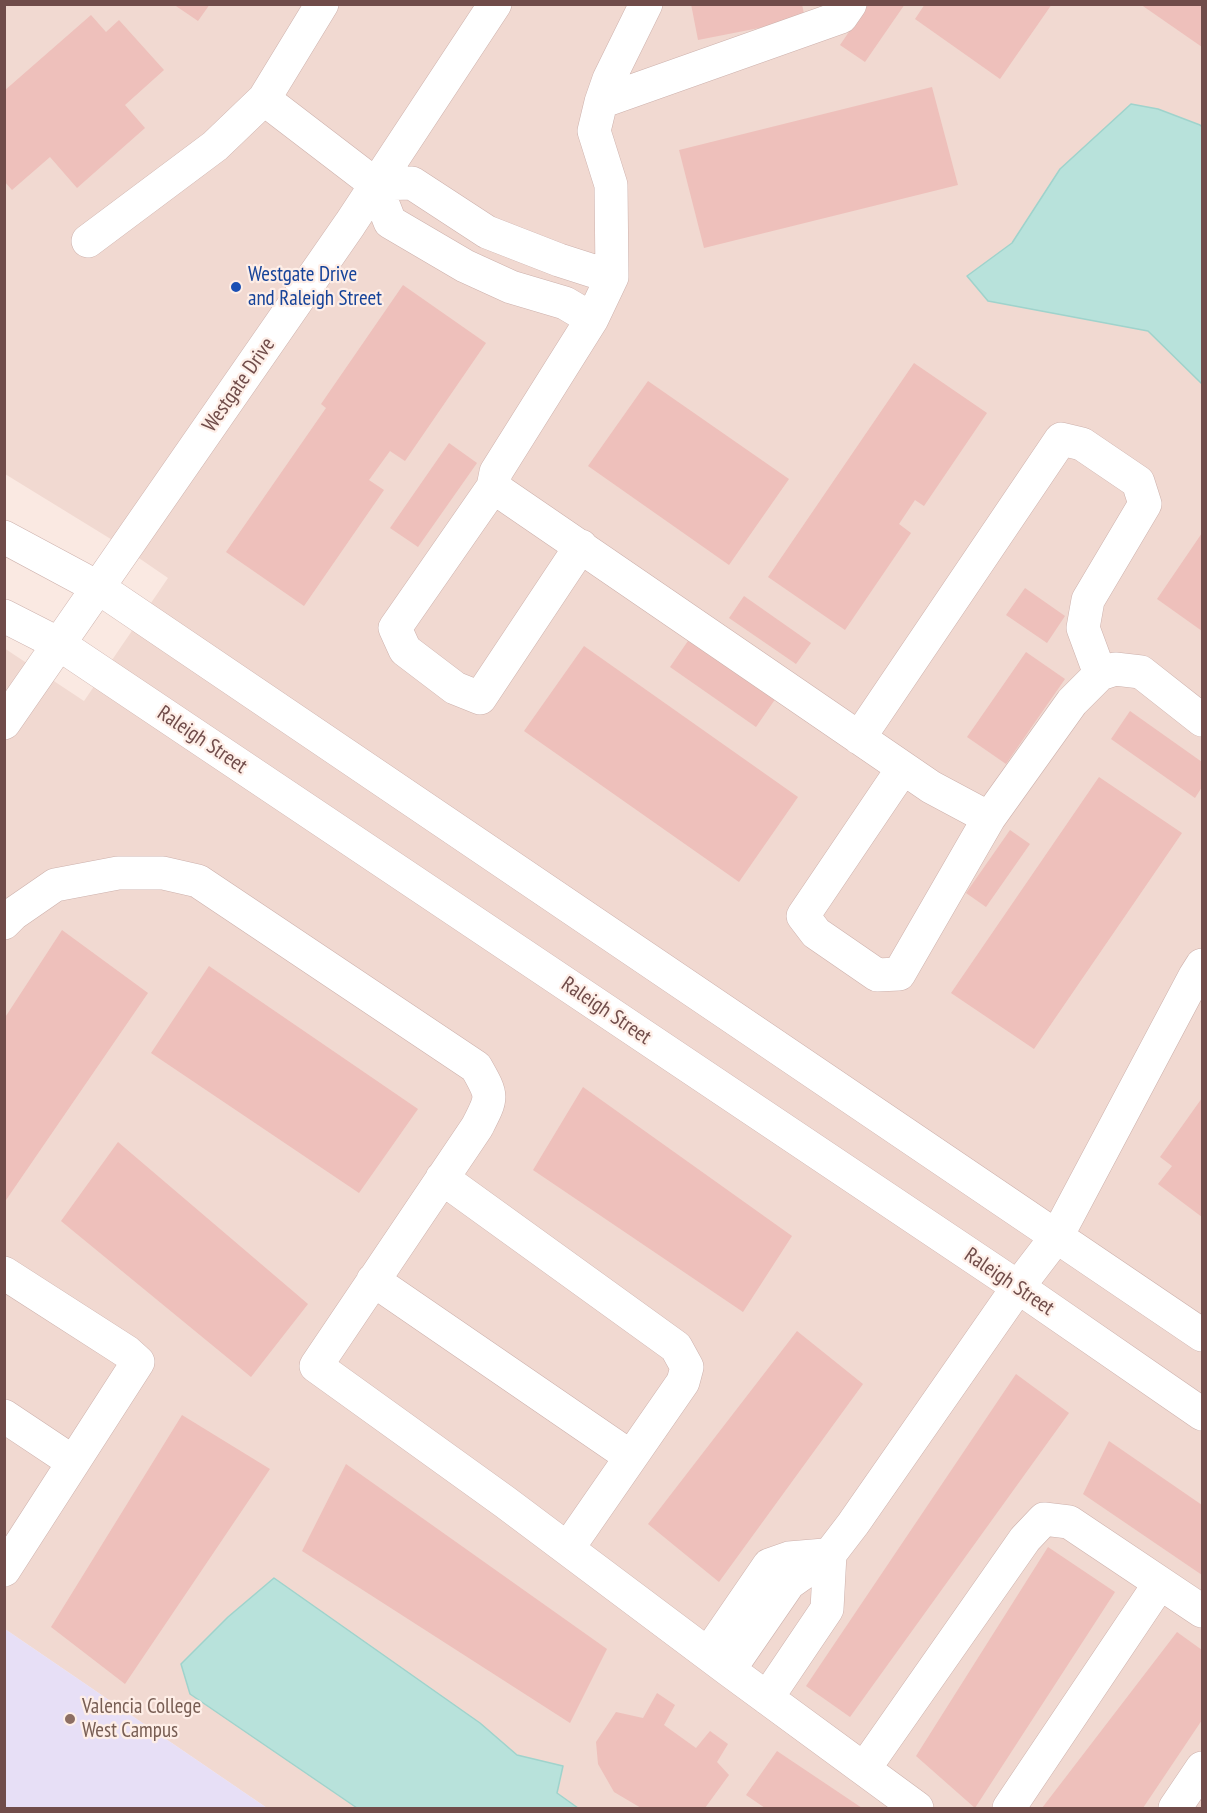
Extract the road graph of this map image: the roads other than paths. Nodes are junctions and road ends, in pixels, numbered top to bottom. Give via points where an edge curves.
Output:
1 (322, 4) edge
2 (495, 4) edge
3 (646, 4) edge
4 (850, 4) edge
5 (264, 99) junction
6 (601, 102) junction
7 (375, 184) junction
8 (88, 241) dead end
9 (612, 277) junction
10 (592, 318) junction
11 (494, 487) junction
12 (4, 537) edge
13 (581, 546) junction
14 (99, 588) junction
15 (4, 616) edge
16 (59, 644) junction
17 (1100, 674) junction
18 (1203, 720) edge
19 (4, 723) edge
20 (859, 738) junction
21 (903, 768) junction
22 (989, 818) junction
23 (4, 923) edge
24 (1203, 965) edge
25 (442, 1178) junction
26 (1057, 1236) junction
27 (4, 1273) edge
28 (374, 1280) junction
29 (1018, 1287) junction
30 (1203, 1335) edge
31 (1203, 1414) edge
32 (4, 1416) edge
33 (631, 1457) junction
34 (73, 1462) junction
35 (568, 1548) junction
36 (830, 1554) junction
37 (4, 1570) edge
38 (1160, 1583) junction
39 (1203, 1611) edge
40 (718, 1662) junction
41 (767, 1698) junction
42 (1203, 1768) edge
43 (864, 1769) junction
44 (917, 1809) edge
45 (1009, 1809) edge
46 (1175, 1809) edge

1 - 5 street
2 - 7 street, Westgate Drive
3 - 6 street
4 - 6 street via 841,17
5 - 7 street
5 - 8 street via 215,146
6 - 9 street via 594,131 611,185
7 - 9 street via 412,183 488,232
7 - 10 street via 390,222 465,266 511,287 565,303
7 - 14 street, Westgate Drive
9 - 10 street
10 - 11 street via 496,472
11 - 13 street
11 - 13 street via 395,628 405,650 455,688 480,698
12 - 14 street
13 - 20 street
14 - 16 street, Westgate Drive
14 - 26 street
15 - 16 street, Raleigh Street
16 - 19 street, Westgate Drive
16 - 29 street, Raleigh Street
17 - 18 street via 1115,669 1141,672
17 - 20 street via 1083,628 1088,600 1145,504 1138,482 1082,444 1061,439
17 - 22 street via 1072,702
20 - 21 street
21 - 22 street
21 - 22 street via 803,916 816,933 877,975 899,974
23 - 25 street via 55,885 118,873 163,873 198,881 476,1067 489,1091 488,1106
24 - 26 street
25 - 28 street
25 - 33 street via 676,1347 687,1367 683,1382
26 - 29 street
26 - 30 street
27 - 34 street via 138,1362
28 - 33 street
28 - 35 street via 316,1366
29 - 31 street, Raleigh Street
29 - 36 street
32 - 34 street
33 - 35 street
34 - 37 street
35 - 40 street
36 - 40 street via 789,1583
36 - 41 street via 827,1609
38 - 39 street
38 - 43 street via 1069,1522 1044,1520 1025,1539
38 - 45 street
40 - 41 street
41 - 43 street
42 - 46 street
43 - 44 street

